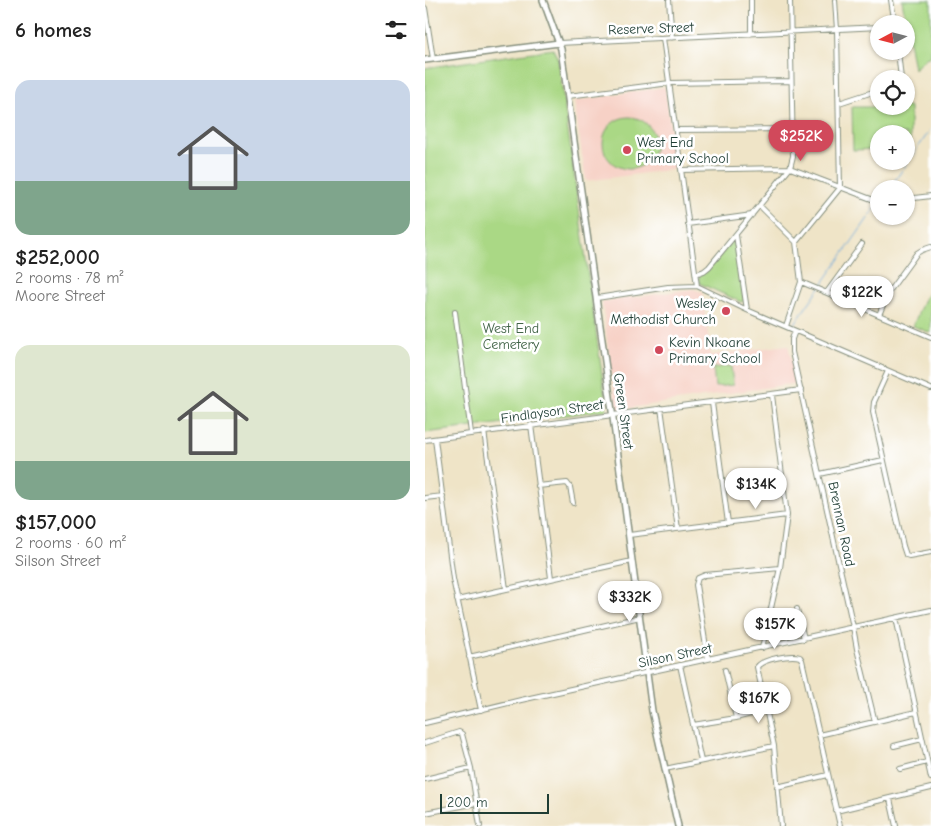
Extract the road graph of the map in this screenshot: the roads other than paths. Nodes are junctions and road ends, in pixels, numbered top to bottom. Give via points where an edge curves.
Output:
1 (543, 0) edge
2 (669, 0) edge
3 (751, 0) edge
4 (790, 0) edge
5 (835, 0) edge
6 (891, 0) edge
7 (425, 8) edge
8 (425, 12) edge
9 (894, 15) edge
10 (870, 28) edge
11 (837, 30) junction
12 (790, 32) junction
13 (751, 34) junction
14 (663, 38) junction
15 (672, 38) junction
16 (559, 43) junction
17 (433, 59) junction
18 (425, 60) edge
19 (791, 81) junction
20 (670, 83) junction
21 (870, 93) edge
22 (567, 96) junction
23 (839, 103) junction
24 (792, 129) junction
25 (676, 130) junction
26 (790, 168) junction
27 (681, 170) junction
28 (840, 188) junction
29 (931, 196) edge
30 (915, 198) edge
31 (870, 199) edge
32 (760, 206) junction
33 (752, 215) junction
34 (688, 224) junction
35 (736, 235) junction
36 (796, 242) junction
37 (862, 244) dead end
38 (931, 247) edge
39 (695, 274) junction
40 (801, 282) junction
41 (697, 286) junction
42 (827, 292) junction
43 (597, 298) junction
44 (747, 310) junction
45 (455, 312) dead end
46 (879, 315) junction
47 (785, 326) junction
48 (795, 331) junction
49 (931, 337) edge
50 (888, 371) junction
51 (931, 389) edge
52 (801, 390) junction
53 (772, 395) junction
54 (712, 403) junction
55 (661, 408) junction
56 (613, 414) junction
57 (531, 425) junction
58 (484, 431) junction
59 (471, 433) junction
60 (435, 439) junction
61 (425, 440) edge
62 (883, 460) junction
63 (820, 474) junction
64 (538, 486) junction
65 (443, 496) junction
66 (425, 498) edge
67 (573, 504) dead end
68 (787, 515) junction
69 (728, 523) junction
70 (678, 529) junction
71 (629, 535) junction
72 (931, 552) edge
73 (632, 562) junction
74 (780, 568) junction
75 (551, 578) junction
76 (506, 588) junction
77 (457, 600) junction
78 (797, 609) dead end
79 (931, 610) edge
80 (640, 617) junction
81 (895, 618) junction
82 (853, 627) junction
83 (804, 639) junction
84 (762, 648) junction
85 (469, 657) junction
86 (708, 659) junction
87 (680, 665) junction
88 (725, 670) dead end
89 (647, 672) junction
90 (481, 710) junction
91 (766, 710) junction
92 (916, 712) junction
93 (736, 718) junction
94 (875, 722) junction
95 (425, 723) edge
96 (693, 725) junction
97 (819, 735) junction
98 (922, 739) junction
99 (425, 742) edge
100 (774, 746) junction
101 (894, 746) dead end
102 (931, 754) edge
103 (926, 755) junction
104 (701, 761) junction
105 (927, 762) junction
106 (471, 768) junction
107 (665, 769) junction
108 (900, 769) dead end
109 (828, 775) junction
110 (931, 778) edge
111 (425, 779) edge
112 (777, 787) junction
113 (931, 788) edge
114 (890, 799) junction
115 (477, 803) junction
116 (836, 811) junction
117 (425, 812) edge
118 (480, 826) edge
119 (678, 826) edge
120 (780, 826) edge
121 (839, 826) edge
122 (896, 826) edge

1 - 16 street, Green Street
2 - 15 street
3 - 13 street
4 - 12 street
5 - 11 street
6 - 9 street
7 - 8 street
8 - 17 street
10 - 11 street, Reserve Street
11 - 12 street, Reserve Street
11 - 23 street
12 - 13 street, Reserve Street
12 - 19 street
13 - 15 street, Reserve Street
14 - 15 street, Reserve Street
14 - 16 street, Reserve Street
14 - 20 street
16 - 17 street, Reserve Street
16 - 22 street, Green Street
17 - 18 street, Reserve Street
19 - 20 street
19 - 24 street
20 - 22 street
20 - 25 street
21 - 23 street
22 - 43 street, Green Street
23 - 28 street
24 - 25 street
24 - 26 street
25 - 27 street
26 - 27 street
26 - 28 street
26 - 32 street
27 - 34 street
28 - 31 street
28 - 36 street
29 - 30 street
32 - 33 street
32 - 36 street
33 - 34 street
33 - 35 street
34 - 39 street
35 - 39 street via 709,267
35 - 44 street
36 - 40 street
37 - 42 street
38 - 46 street via 917,253 888,293
39 - 41 street
40 - 42 street
40 - 47 street
41 - 43 street
41 - 44 street
42 - 46 street
43 - 56 street, Green Street
44 - 47 street
45 - 59 street
46 - 49 street
47 - 48 street
48 - 50 street
48 - 52 street, Brennan Road via 791,339 792,352
50 - 51 street
50 - 62 street via 873,408
52 - 53 street, Findlayson Street
52 - 63 street, Brennan Road
53 - 54 street, Findlayson Street
53 - 68 street
54 - 55 street, Findlayson Street
54 - 69 street
55 - 56 street, Findlayson Street
55 - 70 street
56 - 57 street, Findlayson Street
56 - 71 street, Green Street
57 - 58 street, Findlayson Street
57 - 64 street
58 - 59 street, Findlayson Street
58 - 76 street
59 - 60 street, Findlayson Street
60 - 61 street, Findlayson Street
60 - 65 street
62 - 63 street
62 - 72 street via 906,555
63 - 82 street, Brennan Road
64 - 67 street via 567,483
64 - 75 street
65 - 66 street
65 - 77 street
68 - 69 street
68 - 74 street
69 - 70 street
70 - 71 street
71 - 73 street, Green Street
73 - 75 street
73 - 80 street, Green Street
74 - 84 street
74 - 86 street via 698,578 696,586
75 - 76 street
76 - 77 street
77 - 85 street
78 - 83 street
79 - 81 street, Silson Street
80 - 85 street
80 - 89 street, Green Street
81 - 82 street, Silson Street
81 - 92 street
82 - 83 street, Silson Street
82 - 94 street, Brennan Road
83 - 84 street, Silson Street
84 - 86 street, Silson Street
85 - 90 street
86 - 87 street, Silson Street
87 - 89 street, Silson Street
87 - 96 street
88 - 93 street
89 - 90 street, Silson Street
89 - 107 street, Green Street
90 - 95 street, Silson Street
91 - 93 street
91 - 97 street via 758,664 797,656 803,660
91 - 100 street
92 - 94 street
92 - 98 street
93 - 96 street
94 - 97 street
96 - 104 street
97 - 109 street
98 - 101 street
98 - 103 street
99 - 106 street via 461,733
100 - 104 street
100 - 112 street
102 - 103 street
103 - 105 street
104 - 107 street
105 - 108 street
105 - 110 street
106 - 111 street
106 - 115 street
107 - 119 street, Green Street
109 - 112 street
109 - 116 street
112 - 120 street
113 - 114 street
114 - 116 street
114 - 122 street
115 - 117 street
115 - 118 street
116 - 121 street

